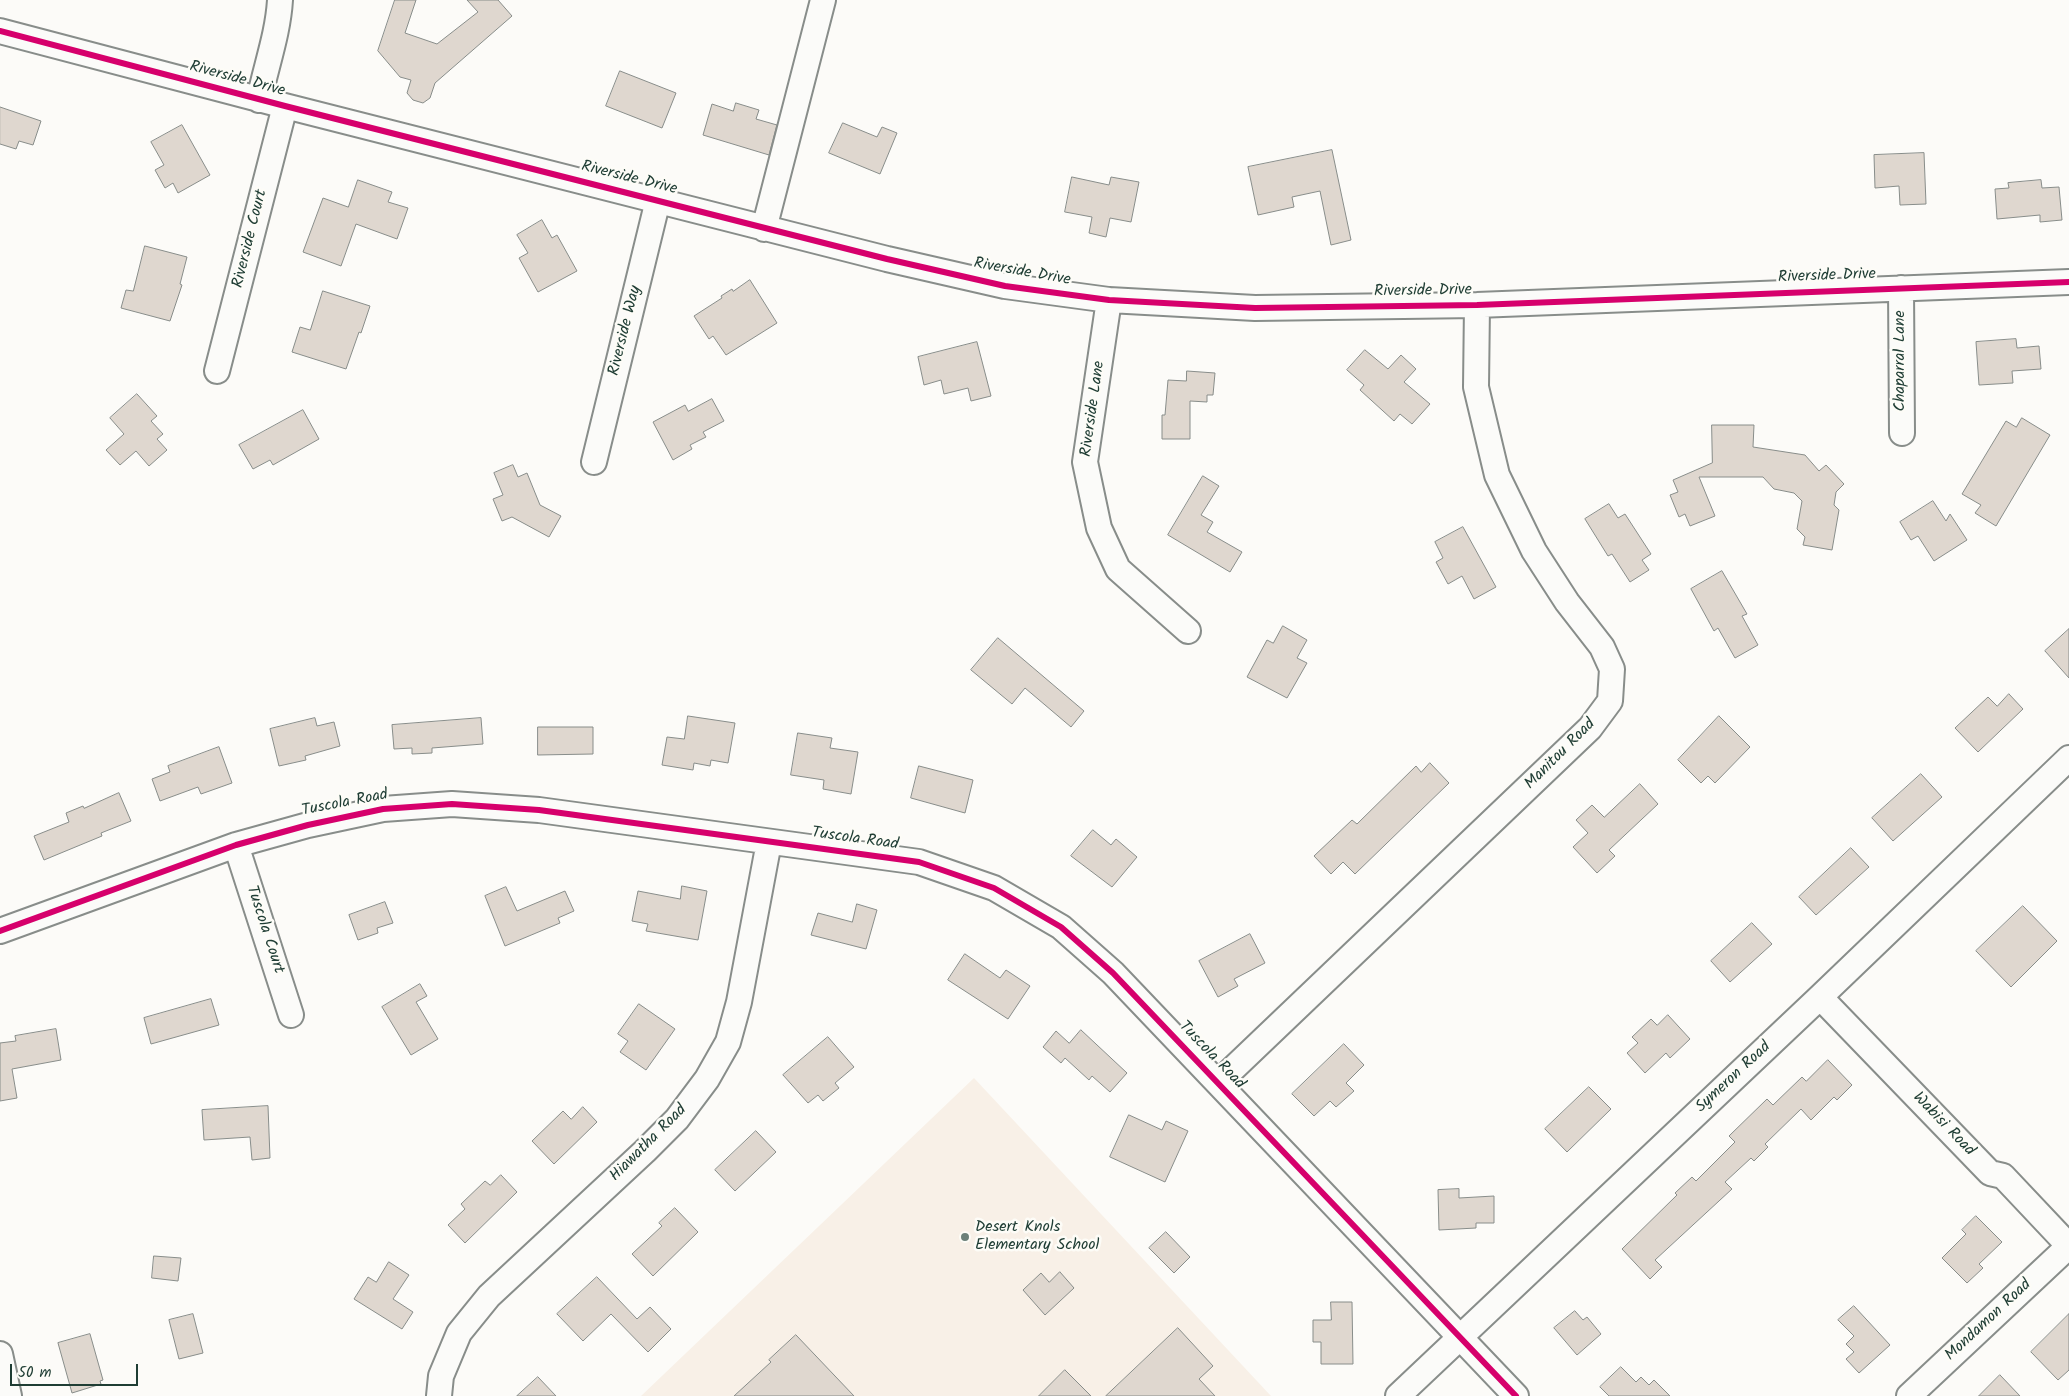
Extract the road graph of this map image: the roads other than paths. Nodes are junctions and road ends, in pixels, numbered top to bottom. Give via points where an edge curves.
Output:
1 (280, 0) edge
2 (823, 0) edge
3 (0, 32) edge
4 (259, 100) junction
5 (285, 106) junction
6 (658, 200) junction
7 (764, 229) junction
8 (2069, 282) edge
9 (1901, 288) junction
10 (1109, 300) junction
11 (1477, 305) junction
12 (217, 371) dead end
13 (1902, 433) dead end
14 (594, 462) dead end
15 (1188, 631) dead end
16 (2069, 758) edge
17 (769, 842) junction
18 (236, 845) junction
19 (0, 931) edge
20 (1820, 997) junction
21 (292, 1015) dead end
22 (1218, 1082) junction
23 (2069, 1246) edge
24 (1460, 1337) junction
25 (0, 1354) edge
26 (9, 1396) edge
27 (439, 1396) edge
28 (1398, 1396) edge
29 (1516, 1396) edge
30 (1909, 1396) edge

1 - 4 street via 279,23
2 - 7 street
3 - 4 street, Riverside Drive
4 - 5 street, Riverside Drive
5 - 6 street, Riverside Drive
5 - 12 street, Riverside Court
6 - 7 street, Riverside Drive
6 - 14 street, Riverside Way
7 - 10 street, Riverside Drive via 1004,286
8 - 9 street, Riverside Drive
9 - 11 street, Riverside Drive
9 - 13 street, Chaparral Lane
10 - 11 street, Riverside Drive via 1255,308
10 - 15 street, Riverside Lane via 1085,462 1099,528 1118,569
11 - 22 street, Manitou Road via 1476,386 1497,475 1534,551 1567,602 1602,646 1612,669 1610,701 1590,728
16 - 20 street, Symeron Road
17 - 18 street, Tuscola Road via 539,810 452,804 383,809 308,824
17 - 22 street, Tuscola Road via 919,862 994,888 1061,927 1113,973
17 - 27 street, Hiawatha Road via 739,1002 728,1042 707,1079 677,1119 645,1151 489,1296 460,1333 441,1376
18 - 19 street, Tuscola Road
18 - 21 street, Tuscola Court
20 - 23 street, Wabisi Road via 1990,1173 2003,1176
20 - 24 street, Symeron Road
22 - 24 street, Tuscola Road
23 - 30 street, Mondamon Road
24 - 28 street, Symeron Road
24 - 29 street, Tuscola Road
25 - 26 street

